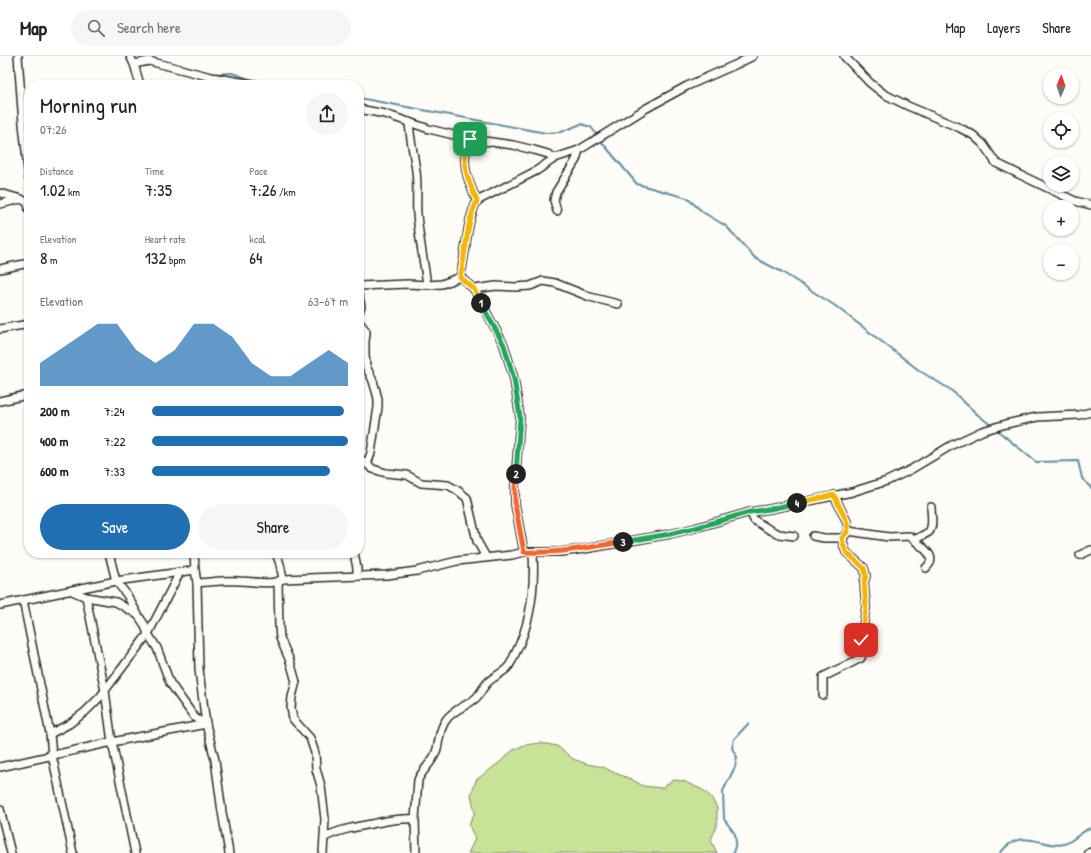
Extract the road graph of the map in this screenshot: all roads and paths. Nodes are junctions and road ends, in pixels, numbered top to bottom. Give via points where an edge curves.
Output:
1 (18, 56) edge
2 (130, 56) edge
3 (753, 56) edge
4 (844, 56) edge
5 (134, 64) junction
6 (139, 80) edge
7 (229, 80) edge
8 (364, 110) edge
9 (409, 122) junction
10 (24, 133) edge
11 (470, 139) junction
12 (579, 150) junction
13 (555, 158) junction
14 (0, 193) edge
15 (24, 201) edge
16 (477, 201) junction
17 (24, 202) edge
18 (0, 204) edge
19 (1091, 205) edge
20 (556, 211) dead end
21 (24, 264) edge
22 (0, 269) edge
23 (460, 277) junction
24 (427, 285) junction
25 (364, 286) edge
26 (474, 289) junction
27 (618, 304) dead end
28 (24, 325) edge
29 (364, 328) edge
30 (0, 329) edge
31 (24, 396) edge
32 (0, 401) edge
33 (1091, 412) edge
34 (364, 462) edge
35 (367, 464) junction
36 (834, 495) junction
37 (931, 507) dead end
38 (750, 512) junction
39 (848, 531) junction
40 (794, 536) dead end
41 (813, 536) dead end
42 (842, 538) junction
43 (914, 540) junction
44 (1091, 550) edge
45 (524, 552) junction
46 (534, 553) junction
47 (1080, 555) dead end
48 (486, 557) junction
49 (110, 558) edge
50 (194, 558) edge
51 (278, 558) edge
52 (355, 558) edge
53 (926, 568) dead end
54 (195, 570) junction
55 (180, 572) junction
56 (357, 576) junction
57 (281, 580) junction
58 (116, 582) junction
59 (197, 583) junction
60 (72, 591) junction
61 (86, 597) junction
62 (23, 600) junction
63 (0, 605) edge
64 (138, 615) junction
65 (148, 634) junction
66 (105, 691) junction
67 (823, 695) dead end
68 (206, 724) junction
69 (50, 734) junction
70 (112, 742) junction
71 (52, 755) junction
72 (9, 765) junction
73 (0, 767) edge
74 (0, 774) edge
75 (0, 809) edge
76 (415, 819) junction
77 (325, 837) junction
78 (1091, 852) edge
79 (11, 853) edge
80 (73, 853) edge
81 (135, 853) edge
82 (229, 853) edge
83 (323, 853) edge
84 (416, 853) edge
85 (1088, 853) edge

1 - 10 street
2 - 5 street
3 - 12 street via 687,86
4 - 19 street via 884,94 973,135 996,163 1075,201
5 - 6 street
5 - 7 street via 149,61
8 - 9 street
9 - 11 street
9 - 24 street via 417,177 417,215
11 - 13 street via 527,148
11 - 16 street via 464,154 469,184
12 - 13 street
12 - 20 street via 576,160 556,192
13 - 16 street via 536,171
14 - 15 street
16 - 23 street via 469,222
17 - 18 street
21 - 22 street
23 - 24 street via 442,284
23 - 26 street
24 - 25 street
26 - 27 street via 496,286 516,288 543,281
26 - 45 street via 504,345 514,379 520,417 515,504
28 - 30 street
29 - 35 street via 366,366 378,399 371,453
31 - 32 street
33 - 36 street via 1037,417 982,431 887,481
34 - 35 street
35 - 48 street via 386,473 407,475 421,484 448,485 457,490 467,498 477,541
36 - 38 street
36 - 39 street via 847,522
37 - 43 street via 931,530
38 - 40 street via 754,520 770,530
38 - 46 street via 670,534 584,549
39 - 42 street
39 - 43 street via 888,538 909,536
41 - 42 street
42 - 67 street via 846,552 864,568 866,576 862,655 861,658 823,678
43 - 53 street via 929,554 931,560
44 - 47 street
45 - 46 street
45 - 48 street
46 - 76 street via 527,621 520,644 508,667 488,683 476,698 445,720 436,752 418,780
48 - 56 street via 418,571
49 - 58 street
50 - 54 street
51 - 57 street
52 - 56 street
54 - 55 street
54 - 59 street
55 - 58 street
55 - 65 street
56 - 57 street
57 - 59 street via 263,583
57 - 77 street via 278,612 280,638 296,682 292,697 292,719 310,738 315,753 325,819
58 - 60 street
58 - 64 street
59 - 68 street via 199,669
60 - 61 street
60 - 62 street
61 - 64 street via 116,602
61 - 66 street
62 - 63 street
62 - 69 street
64 - 65 street
65 - 66 street
65 - 68 street via 157,648 170,683 195,718
66 - 69 street via 85,712
66 - 70 street
68 - 70 street
68 - 82 street via 215,760
69 - 71 street
70 - 71 street
70 - 81 street
71 - 72 street
71 - 80 street
72 - 73 street
72 - 74 street
75 - 79 street
76 - 77 street via 394,819
76 - 84 street
77 - 83 street
78 - 85 street

